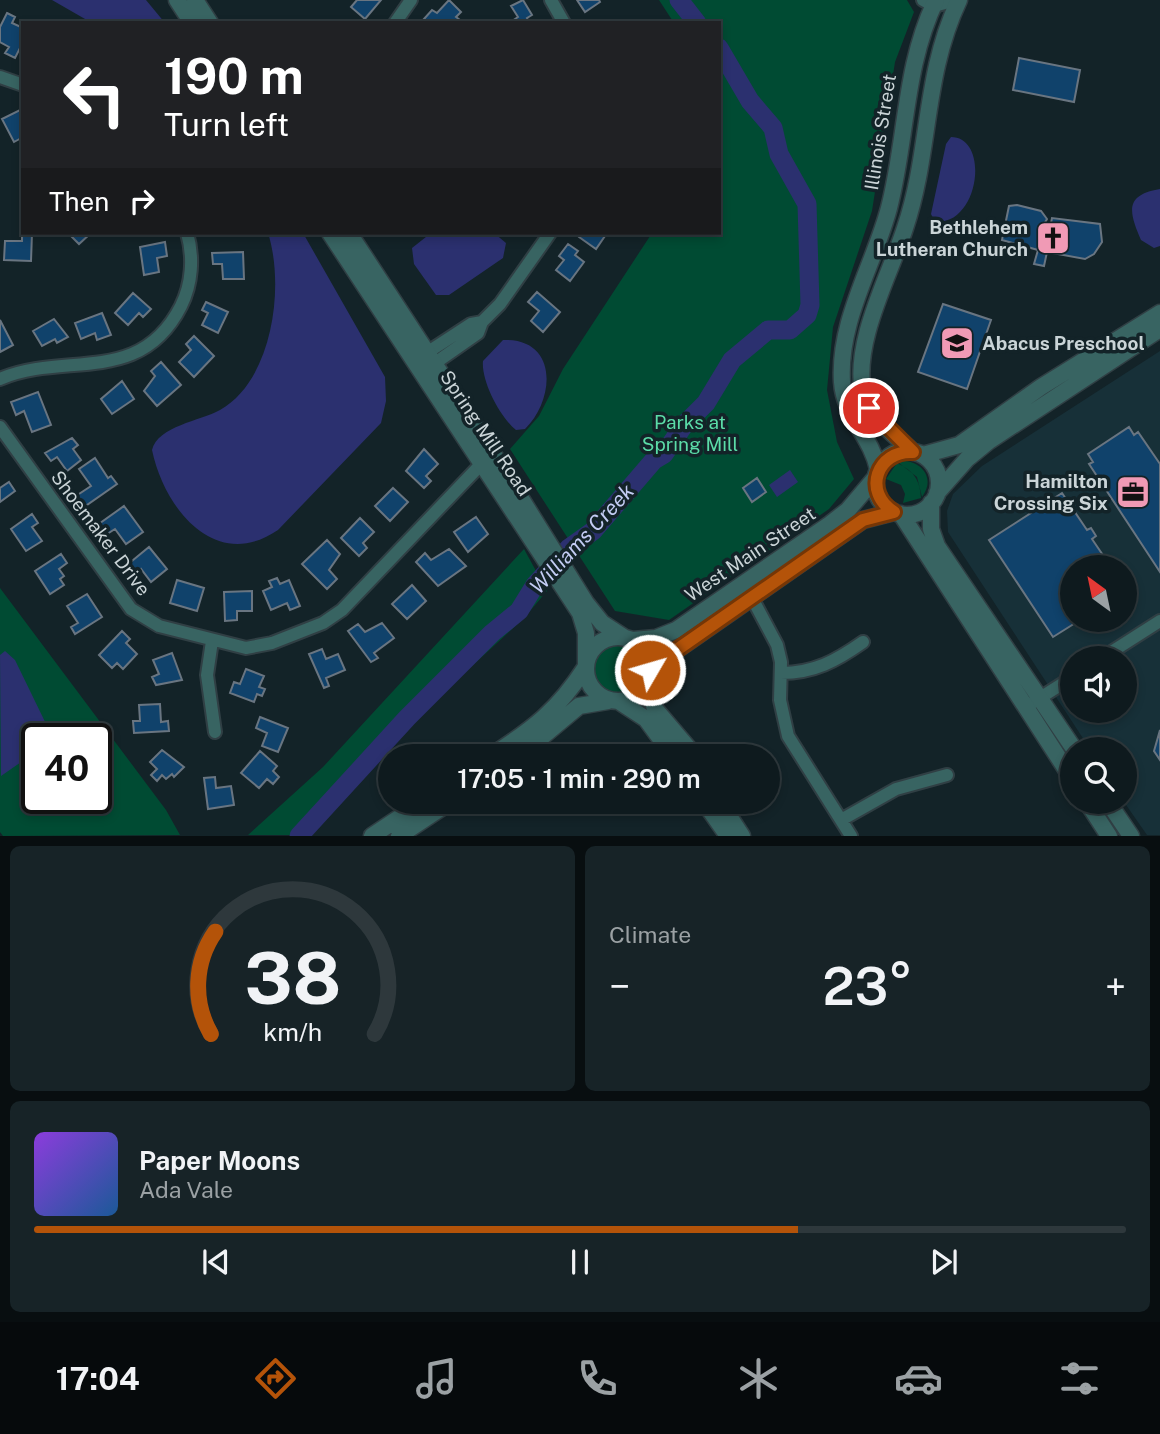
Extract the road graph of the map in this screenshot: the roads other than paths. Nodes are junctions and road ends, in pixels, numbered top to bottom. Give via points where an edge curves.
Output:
1 (177, 0) edge
2 (195, 0) edge
3 (411, 0) edge
4 (551, 0) edge
5 (958, 0) edge
6 (931, 2) edge
7 (191, 21) edge
8 (209, 21) edge
9 (396, 21) edge
10 (563, 21) edge
11 (0, 76) edge
12 (21, 85) edge
13 (187, 235) edge
14 (331, 235) edge
15 (350, 235) edge
16 (549, 235) edge
17 (1160, 313) edge
18 (1160, 329) edge
19 (432, 357) junction
20 (417, 367) junction
21 (0, 379) edge
22 (0, 427) edge
23 (918, 454) junction
24 (487, 458) junction
25 (877, 473) junction
26 (934, 498) junction
27 (898, 513) junction
28 (565, 581) junction
29 (752, 598) junction
30 (1160, 621) edge
31 (629, 639) junction
32 (212, 641) junction
33 (863, 642) dead end
34 (1121, 646) edge
35 (585, 666) junction
36 (780, 673) junction
37 (648, 679) junction
38 (1060, 685) edge
39 (1040, 698) junction
40 (614, 701) junction
41 (1025, 708) junction
42 (215, 732) dead end
43 (1066, 737) edge
44 (508, 744) edge
45 (533, 744) edge
46 (665, 744) edge
47 (685, 744) edge
48 (1060, 760) edge
49 (947, 775) dead end
50 (414, 814) edge
51 (430, 814) edge
52 (713, 814) edge
53 (728, 814) edge
54 (1095, 814) edge
55 (1116, 814) edge
56 (841, 820) junction
57 (401, 831) edge
58 (372, 835) edge
59 (728, 835) edge
60 (742, 835) edge
61 (851, 835) edge
62 (1109, 835) edge
63 (1131, 835) edge

1 - 7 street
2 - 8 street
3 - 9 street
4 - 10 street
5 - 6 street
5 - 23 street via 937,57 909,215 869,328 863,368 862,390 869,408
6 - 25 street, Illinois Street via 915,57 888,211 842,357 846,404 871,442
11 - 12 street
13 - 21 street via 188,286 176,315 156,339 109,363
14 - 20 street, Spring Mill Road
15 - 19 street, Spring Mill Road
16 - 19 street via 478,333
17 - 23 street via 959,445
18 - 26 street via 989,441
19 - 20 street
19 - 24 street, Spring Mill Road
20 - 24 street, Spring Mill Road
22 - 32 street, Shoemaker Drive via 131,608 159,626
23 - 25 street via 892,455
23 - 26 street via 936,470
24 - 28 street, Spring Mill Road
24 - 32 street, Shoemaker Drive via 342,610 323,623 257,646
25 - 27 street via 879,498
25 - 31 street, West Main Street via 859,499 830,524 681,626 662,637
26 - 27 street via 918,513
26 - 39 street via 931,529 937,546
27 - 29 street, West Main Street via 863,520
27 - 41 street
28 - 31 street, Spring Mill Road via 599,620
28 - 35 street, Spring Mill Road via 584,624
29 - 36 street via 777,645
29 - 37 street, West Main Street via 668,656
30 - 34 street
31 - 35 street via 600,642
31 - 37 street via 648,658
32 - 42 street via 207,675
33 - 36 street via 830,664
35 - 40 street via 591,688
35 - 44 street via 546,718
36 - 56 street via 788,736
37 - 40 street via 639,694
37 - 47 street via 655,709
38 - 39 street
39 - 41 street
39 - 43 street
40 - 45 street via 579,706
40 - 46 street via 650,723
41 - 48 street
49 - 56 street via 896,789
50 - 57 street
51 - 57 street
52 - 59 street
53 - 60 street
54 - 62 street
55 - 63 street
56 - 61 street
57 - 58 street

